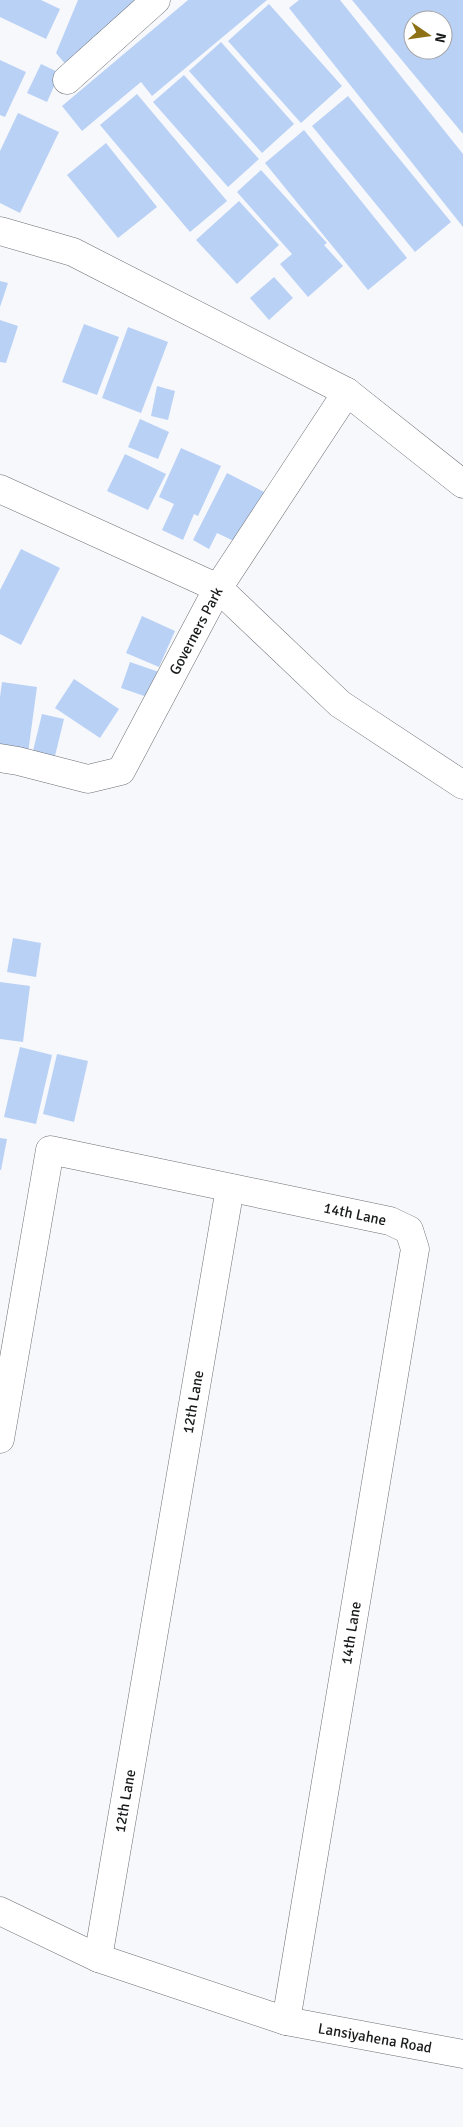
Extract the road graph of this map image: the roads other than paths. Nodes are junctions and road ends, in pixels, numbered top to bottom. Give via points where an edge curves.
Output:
1 (156, 0) edge
2 (67, 80) dead end
3 (0, 231) edge
4 (347, 392) junction
5 (463, 484) edge
6 (0, 489) edge
7 (218, 588) junction
8 (0, 758) edge
9 (463, 785) edge
10 (230, 1188) junction
11 (2, 1424) edge
12 (0, 1911) edge
13 (98, 1958) junction
14 (286, 2022) junction
15 (463, 2054) edge

1 - 2 street
3 - 4 street via 73,252
4 - 5 street
4 - 7 street, Governers Park
6 - 7 street
7 - 8 street, Governers Park via 121,771 88,779
7 - 9 street via 340,704
10 - 11 street via 50,1150
10 - 13 street, 12th Lane
10 - 14 street, 14th Lane via 390,1220 409,1230 415,1250
12 - 13 street
13 - 14 street
14 - 15 street, Lansiyahena Road

